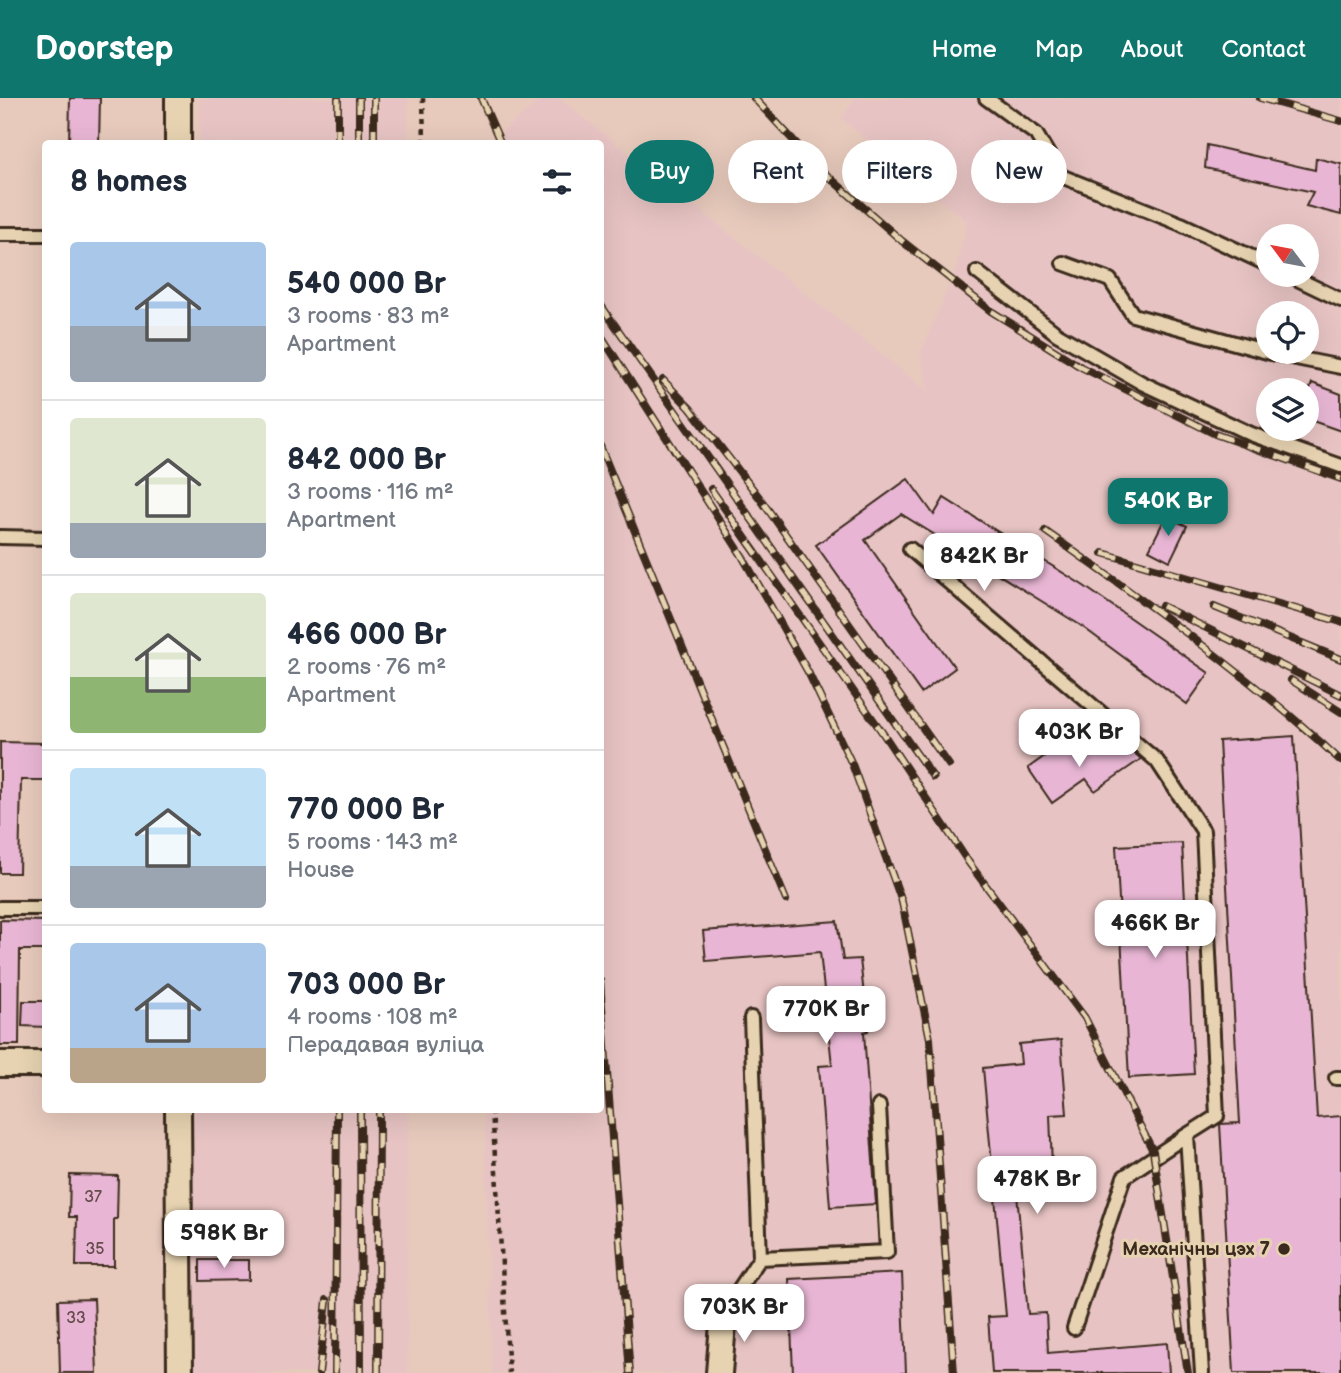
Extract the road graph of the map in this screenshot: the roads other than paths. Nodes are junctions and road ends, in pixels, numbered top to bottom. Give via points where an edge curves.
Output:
1 (177, 98) edge
2 (986, 98) edge
3 (178, 140) edge
4 (0, 234) edge
5 (42, 234) edge
6 (1256, 259) edge
7 (1063, 263) dead end
8 (977, 272) dead end
9 (1314, 287) edge
10 (1341, 300) edge
11 (1341, 367) edge
12 (1341, 466) edge
13 (0, 537) edge
14 (42, 538) edge
15 (910, 549) dead end
16 (0, 908) edge
17 (42, 908) edge
18 (751, 1018) dead end
19 (0, 1064) edge
20 (42, 1064) edge
21 (879, 1106) dead end
22 (178, 1113) edge
23 (1187, 1135) junction
24 (760, 1258) junction
25 (724, 1312) joint
26 (1074, 1328) dead end
27 (180, 1373) edge
28 (719, 1373) edge
29 (1202, 1373) edge

1 - 3 street
2 - 6 lane via 1036,134 1061,176
4 - 5 lane
7 - 11 lane via 1110,280 1133,315
8 - 12 lane via 1057,334 1142,383 1251,434
9 - 10 lane
13 - 14 lane
15 - 23 lane via 1157,761 1203,831 1217,1116
16 - 17 lane
18 - 24 lane
19 - 20 street
21 - 24 lane via 887,1252
22 - 27 street
23 - 26 lane via 1124,1177
23 - 29 lane
24 - 25 lane
25 - 28 street

